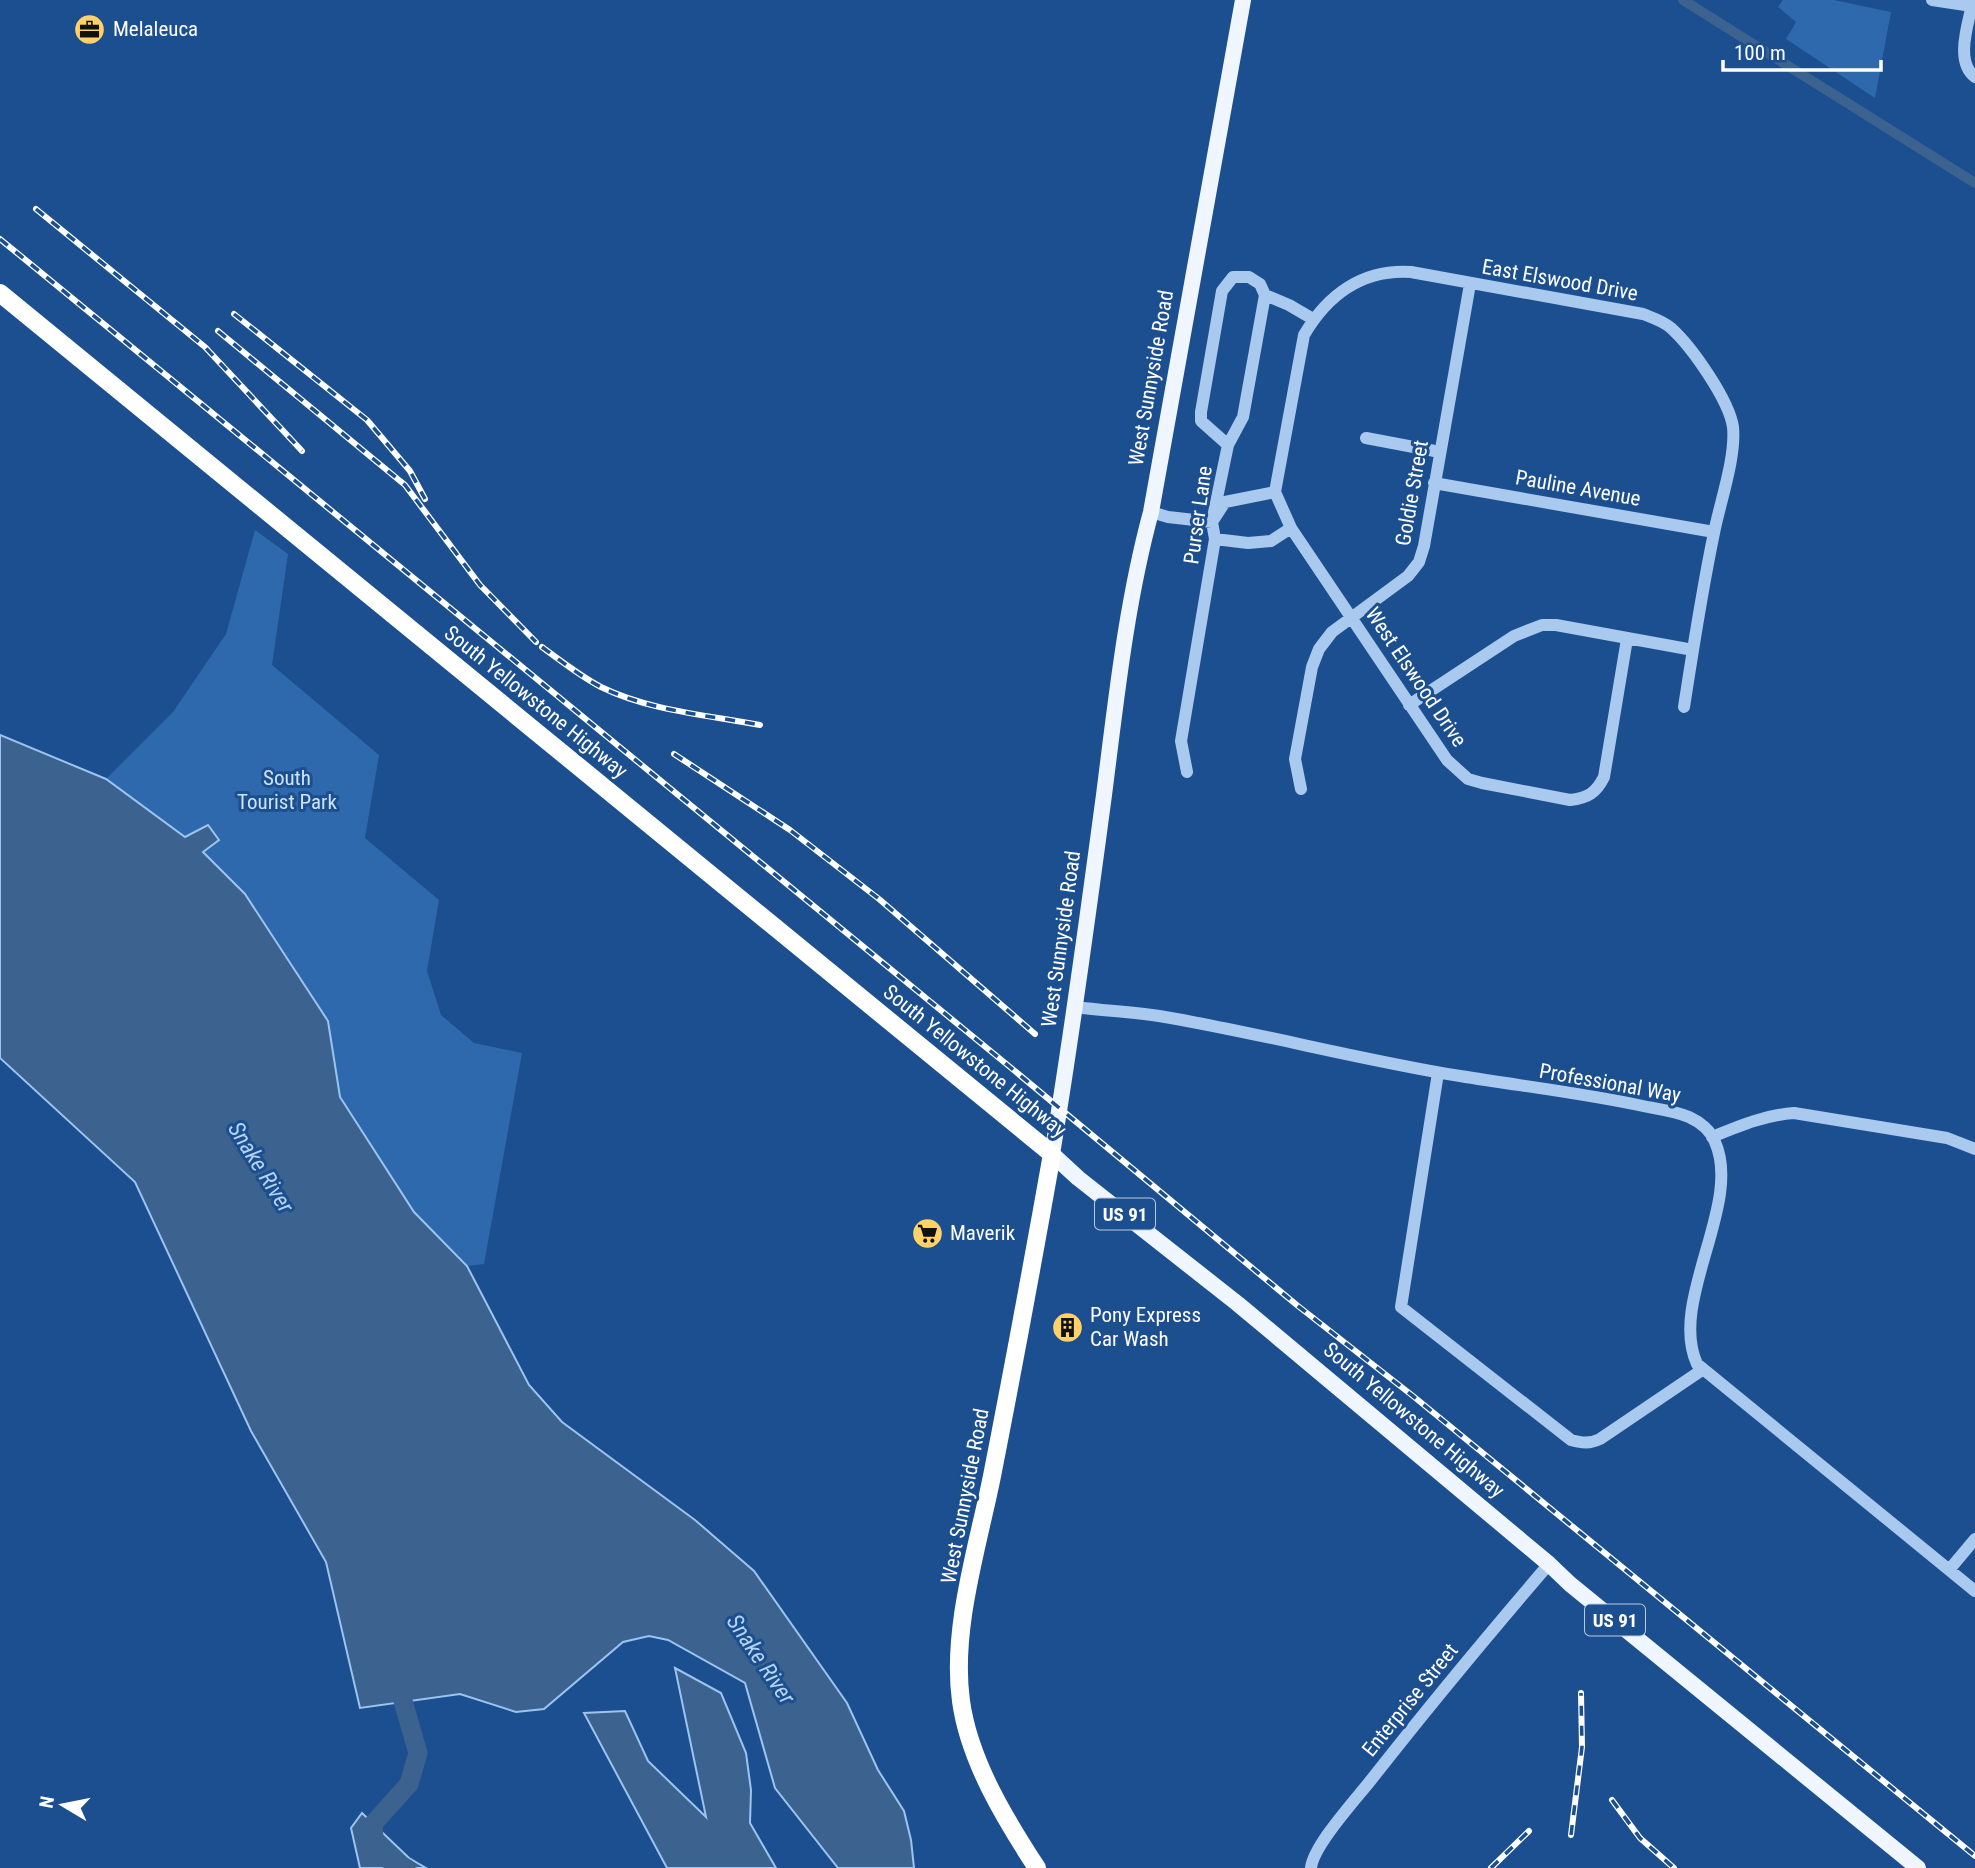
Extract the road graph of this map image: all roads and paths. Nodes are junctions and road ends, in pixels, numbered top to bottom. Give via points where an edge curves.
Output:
1 (1243, 0) edge
2 (1932, 0) edge
3 (1972, 3) edge
4 (1975, 77) edge
5 (1470, 284) junction
6 (0, 293) edge
7 (1265, 295) junction
8 (1313, 319) junction
9 (1366, 438) dead end
10 (1228, 445) junction
11 (1440, 452) junction
12 (1434, 483) junction
13 (1275, 492) junction
14 (1151, 512) junction
15 (1212, 522) junction
16 (1291, 528) junction
17 (1714, 532) junction
18 (1215, 539) junction
19 (1353, 618) junction
20 (1627, 639) junction
21 (1693, 650) junction
22 (1409, 705) junction
23 (1684, 707) dead end
24 (1187, 772) dead end
25 (1301, 789) dead end
26 (1076, 1007) junction
27 (1438, 1073) junction
28 (1712, 1138) junction
29 (1975, 1149) edge
30 (1052, 1154) junction
31 (1702, 1370) junction
32 (1975, 1539) edge
33 (1549, 1564) junction
34 (1949, 1570) junction
35 (1975, 1591) edge
36 (1037, 1868) edge
37 (1311, 1868) edge
38 (1918, 1868) edge

1 - 14 main road, West Sunnyside Road
2 - 3 street
3 - 4 street via 1964,49 1965,63
5 - 8 street, East Elswood Drive via 1391,271 1338,293
5 - 11 street, Goldie Street
5 - 17 street, East Elswood Drive via 1643,314 1673,330 1713,382 1732,427
6 - 30 highway, South Yellowstone Highway
7 - 8 street
7 - 10 street via 1243,417
7 - 10 street, Purser Lane via 1260,284 1244,276 1233,278 1222,290 1201,421
8 - 13 street, East Elswood Drive via 1300,348
9 - 11 street
10 - 15 street, Purser Lane
11 - 12 street, Goldie Street
12 - 17 street, Pauline Avenue
12 - 19 street, Goldie Street via 1419,562 1408,576
13 - 15 street via 1225,502
13 - 16 street
14 - 15 street
14 - 26 main road, West Sunnyside Road via 1140,551 1116,698
15 - 18 street, Purser Lane
16 - 18 street via 1272,541 1248,544
16 - 19 street, West Elswood Drive
17 - 21 street, East Elswood Drive
18 - 24 street, Purser Lane via 1181,741
19 - 22 street, West Elswood Drive
19 - 25 street, Goldie Street via 1332,632 1312,667 1295,759
20 - 21 street
20 - 22 street via 1542,625 1514,636
20 - 22 street, West Elswood Drive via 1604,777 1598,789 1585,798 1570,800 1468,779 1447,760
21 - 23 street, East Elswood Drive
26 - 27 street, Professional Way via 1163,1016
26 - 30 main road, West Sunnyside Road
27 - 28 street, Professional Way via 1688,1116
27 - 31 street via 1401,1307 1571,1440 1581,1443 1611,1433
28 - 29 street via 1777,1114 1794,1113 1947,1138
28 - 31 street via 1721,1161 1721,1182 1690,1325 1692,1353
30 - 33 main road, South Yellowstone Highway / US 91
30 - 36 highway, West Sunnyside Road via 970,1582 959,1678 961,1703 989,1788
31 - 34 street
32 - 34 street
33 - 37 street, Enterprise Street via 1336,1824 1312,1858
33 - 38 main road, South Yellowstone Highway / US 91
34 - 35 street

